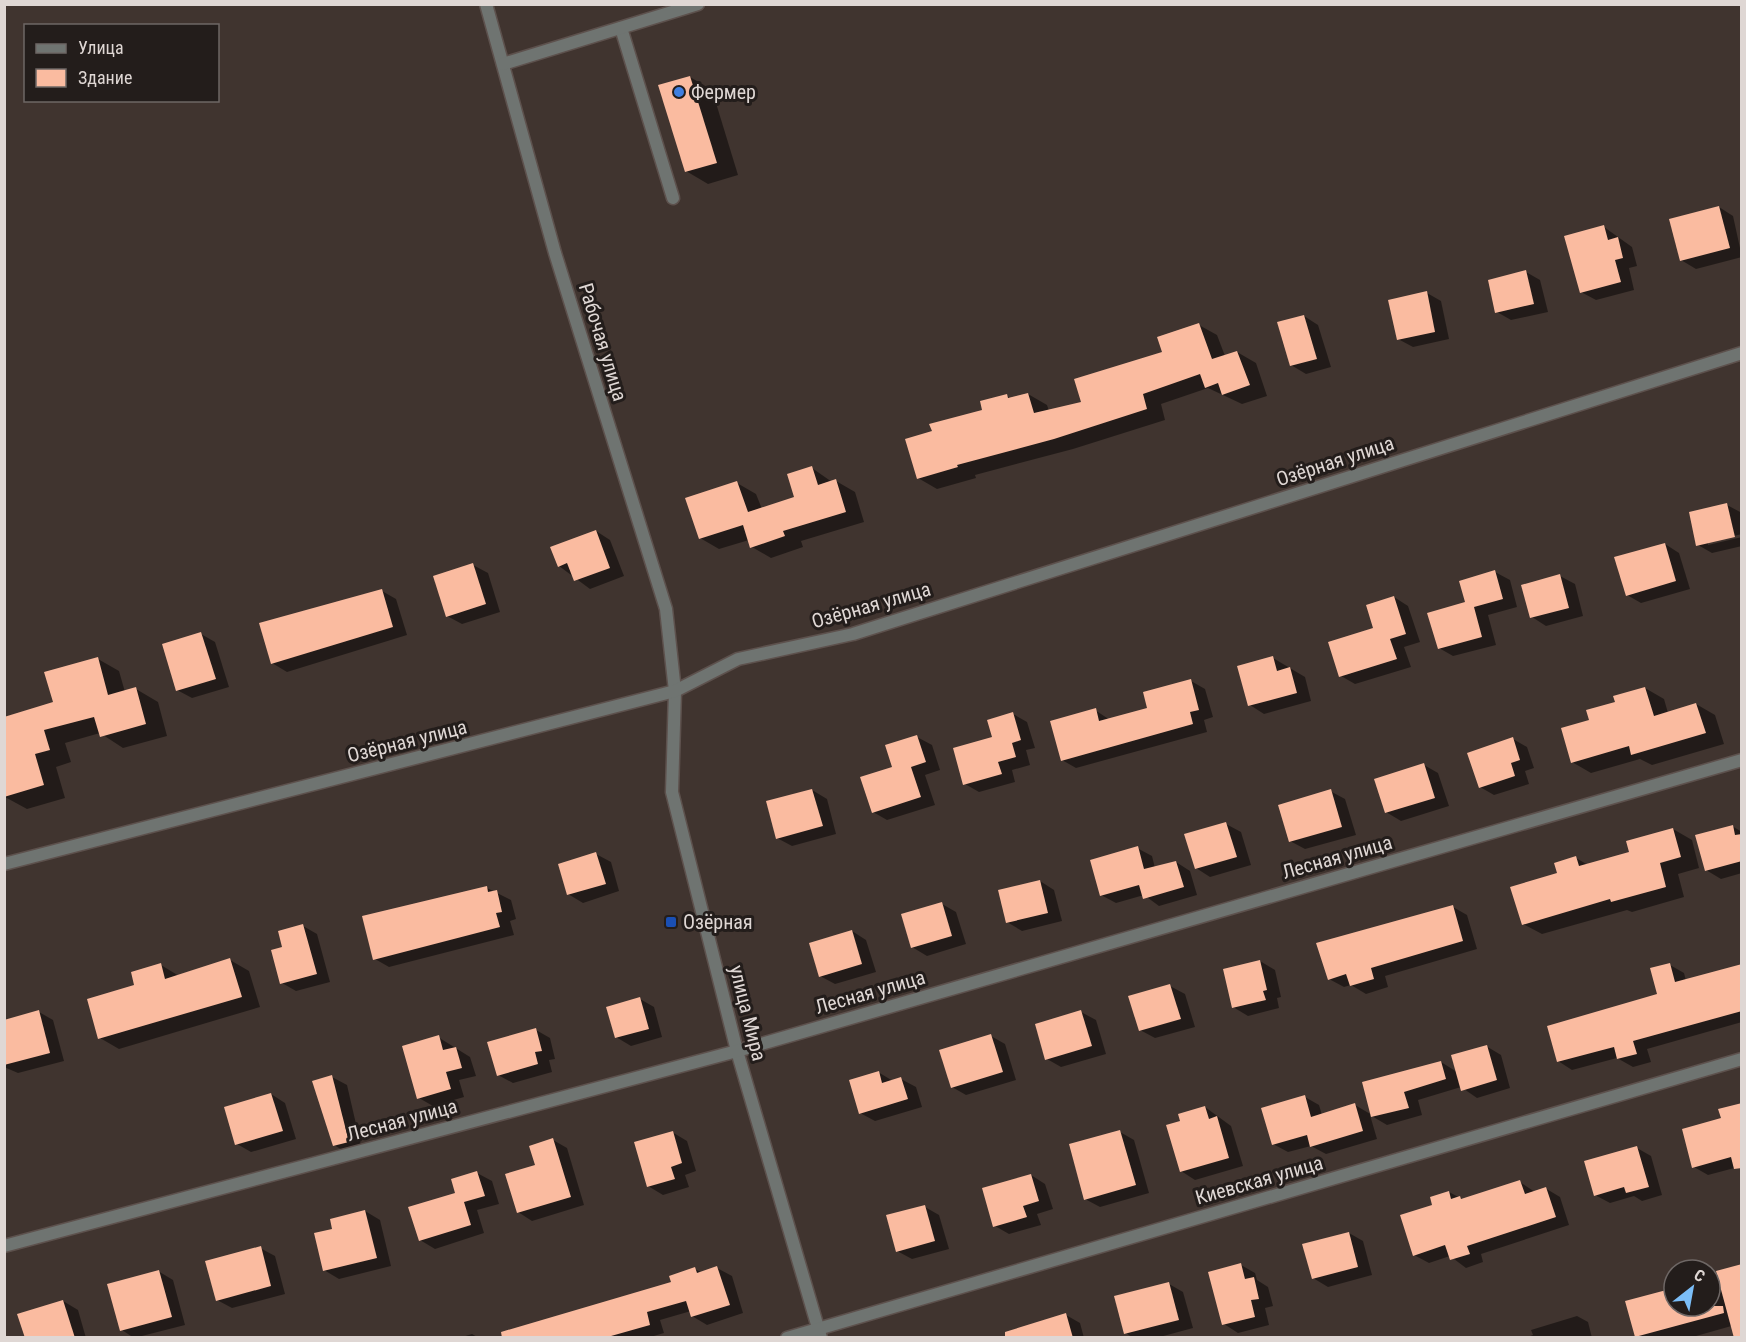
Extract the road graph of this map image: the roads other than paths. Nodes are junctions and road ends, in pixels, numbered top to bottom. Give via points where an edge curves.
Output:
1 (486, 4) edge
2 (699, 4) edge
3 (621, 28) junction
4 (503, 64) junction
5 (673, 198) dead end
6 (1742, 352) edge
7 (675, 692) junction
8 (1742, 760) edge
9 (4, 864) edge
10 (737, 1051) junction
11 (1742, 1059) edge
12 (4, 1246) edge
13 (820, 1333) edge
14 (786, 1338) edge

1 - 4 street, Рабочая улица
2 - 3 street
3 - 4 street
3 - 5 street
4 - 7 street, Рабочая улица via 555,254 666,609
6 - 7 street, Озёрная улица via 853,634 738,659
7 - 9 street, Озёрная улица
7 - 10 street, улица Мира via 672,792
8 - 10 street, Лесная улица
10 - 12 street, Лесная улица
10 - 13 street, улица Мира
11 - 13 street, Киевская улица
13 - 14 street, Киевская улица

